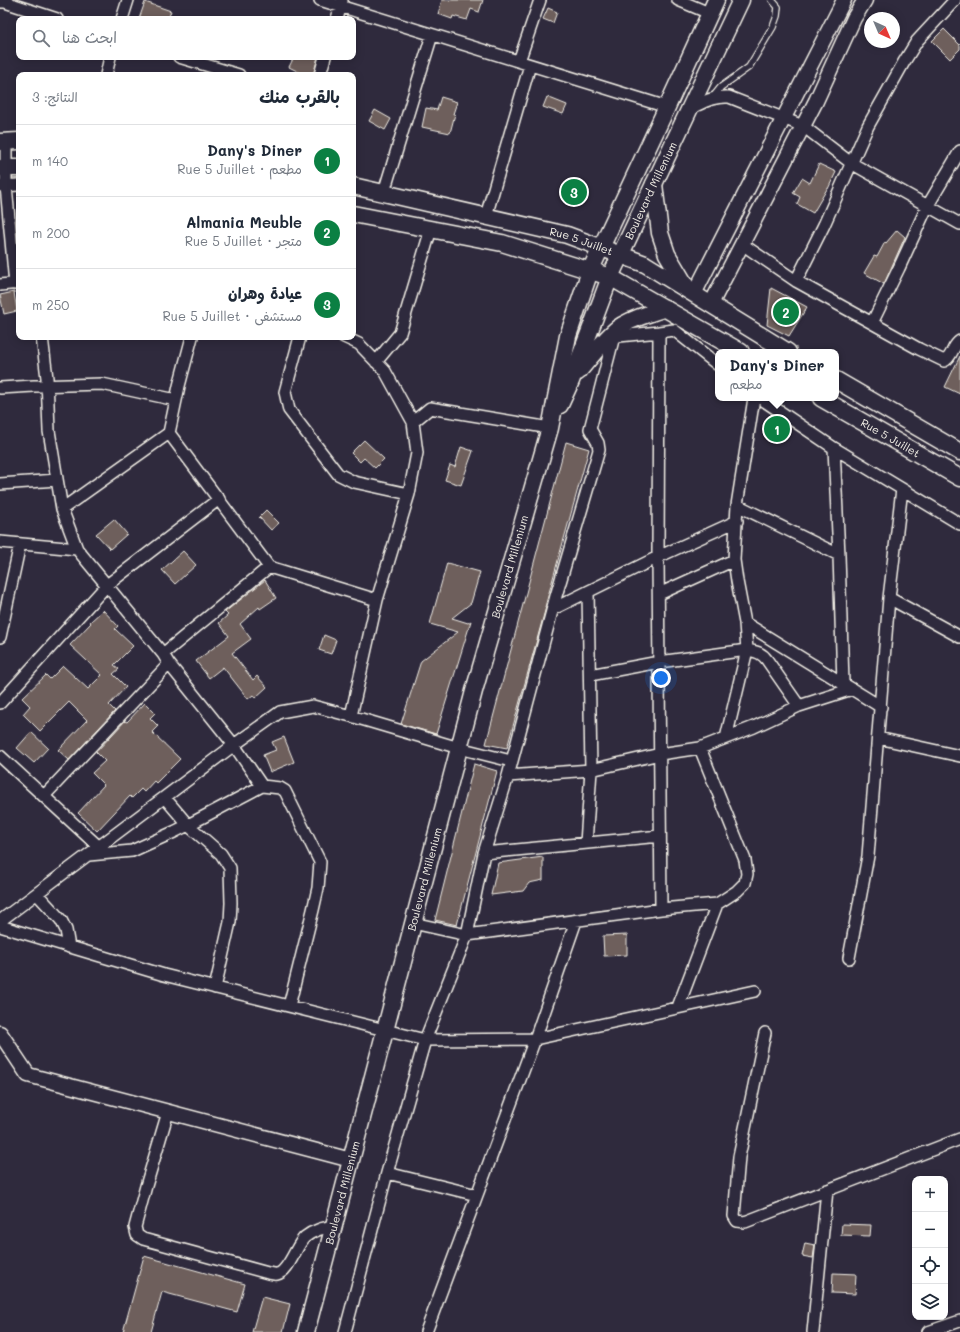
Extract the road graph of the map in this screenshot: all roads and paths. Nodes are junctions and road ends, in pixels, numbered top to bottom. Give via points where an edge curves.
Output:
1 (128, 0) edge
2 (320, 0) edge
3 (540, 0) edge
4 (678, 0) edge
5 (741, 0) edge
6 (772, 0) edge
7 (844, 0) edge
8 (865, 0) edge
9 (955, 0) edge
10 (3, 1) edge
11 (341, 3) edge
12 (713, 6) edge
13 (48, 16) edge
14 (123, 16) edge
15 (338, 16) edge
16 (432, 35) junction
17 (109, 60) edge
18 (189, 60) edge
19 (324, 60) edge
20 (519, 61) junction
21 (530, 65) junction
22 (107, 72) edge
23 (229, 72) edge
24 (321, 72) edge
25 (711, 99) junction
26 (667, 108) junction
27 (690, 109) junction
28 (783, 119) junction
29 (803, 126) junction
30 (8, 142) edge
31 (960, 152) edge
32 (852, 163) junction
33 (8, 168) edge
34 (654, 184) junction
35 (16, 185) edge
36 (3, 186) edge
37 (356, 187) edge
38 (384, 192) junction
39 (927, 206) junction
40 (356, 215) edge
41 (486, 216) junction
42 (960, 224) edge
43 (431, 229) junction
44 (742, 244) junction
45 (600, 247) junction
46 (620, 255) junction
47 (590, 271) junction
48 (16, 277) edge
49 (610, 277) junction
50 (796, 281) junction
51 (16, 284) edge
52 (0, 285) edge
53 (691, 292) junction
54 (711, 304) junction
55 (665, 308) junction
56 (676, 323) junction
57 (872, 323) junction
58 (659, 332) junction
59 (42, 340) edge
60 (191, 340) edge
61 (299, 340) edge
62 (350, 340) edge
63 (960, 341) edge
64 (734, 349) edge
65 (783, 349) edge
66 (376, 362) junction
67 (715, 363) edge
68 (571, 381) junction
69 (839, 382) edge
70 (47, 385) junction
71 (0, 388) edge
72 (176, 400) junction
73 (754, 401) edge
74 (764, 401) edge
75 (826, 401) edge
76 (413, 422) junction
77 (550, 428) junction
78 (169, 433) junction
79 (834, 448) junction
80 (959, 450) edge
81 (960, 478) edge
82 (57, 480) junction
83 (0, 484) edge
84 (902, 489) junction
85 (409, 494) junction
86 (218, 499) junction
87 (737, 505) junction
88 (62, 509) junction
89 (737, 521) junction
90 (960, 524) edge
91 (0, 542) edge
92 (20, 544) junction
93 (77, 549) junction
94 (839, 555) junction
95 (658, 557) junction
96 (734, 560) junction
97 (269, 567) junction
98 (107, 585) junction
99 (588, 592) junction
100 (659, 594) junction
101 (889, 598) junction
102 (377, 600) junction
103 (553, 609) junction
104 (745, 623) junction
105 (0, 637) edge
106 (960, 637) edge
107 (747, 650) junction
108 (163, 654) junction
109 (659, 662) junction
110 (169, 664) junction
111 (590, 674) junction
112 (847, 686) junction
113 (0, 703) edge
114 (799, 706) junction
115 (881, 707) junction
116 (351, 716) junction
117 (726, 738) junction
118 (878, 738) junction
119 (234, 745) junction
120 (459, 748) junction
121 (700, 748) junction
122 (660, 754) junction
123 (0, 756) edge
124 (960, 756) edge
125 (511, 761) junction
126 (591, 770) junction
127 (508, 776) junction
128 (262, 786) junction
129 (44, 796) junction
130 (165, 798) junction
131 (188, 824) junction
132 (660, 836) junction
133 (586, 843) junction
134 (98, 847) junction
135 (484, 853) junction
136 (89, 855) junction
137 (37, 894) junction
138 (717, 904) junction
139 (661, 909) junction
140 (576, 921) junction
141 (0, 922) edge
142 (413, 924) junction
143 (0, 926) edge
144 (467, 935) junction
145 (69, 947) junction
146 (849, 958) dead end
147 (215, 988) junction
148 (755, 991) dead end
149 (289, 1006) junction
150 (678, 1007) junction
151 (385, 1030) junction
152 (0, 1033) edge
153 (765, 1033) dead end
154 (535, 1039) junction
155 (425, 1040) junction
156 (168, 1112) junction
157 (960, 1139) edge
158 (351, 1160) junction
159 (387, 1173) junction
160 (827, 1190) junction
161 (477, 1195) junction
162 (334, 1226) junction
163 (960, 1321) edge
164 (306, 1332) edge
165 (345, 1332) edge
166 (426, 1332) edge
167 (813, 1332) edge
168 (928, 1332) edge

1 - 14 street
2 - 11 street
3 - 20 street
4 - 12 street
5 - 27 main road, Boulevard Millenium
6 - 25 lane via 778,7 777,16 749,67 721,87
7 - 28 street
8 - 29 street
9 - 32 street via 917,41 868,126
10 - 13 street
11 - 15 street
11 - 16 street
12 - 26 main road, Boulevard Millenium
16 - 20 street
16 - 38 street
17 - 22 street
18 - 23 street
19 - 24 street
20 - 21 street
21 - 26 street
21 - 41 street
25 - 27 street
25 - 28 street via 719,96 729,97
26 - 45 main road, Boulevard Millenium
27 - 34 main road, Boulevard Millenium
28 - 29 street
28 - 53 street
29 - 32 street
29 - 44 street
30 - 33 street
31 - 39 street
32 - 39 street
32 - 50 street
33 - 36 street
34 - 46 main road, Boulevard Millenium
34 - 53 main road via 660,233 667,254
35 - 36 street
36 - 48 street
37 - 38 main road, Rue 5 Juillet
38 - 41 main road, Rue 5 Juillet
39 - 42 street
39 - 57 street
40 - 43 main road
41 - 45 main road, Rue 5 Juillet via 567,235
43 - 47 main road via 502,243
43 - 66 street via 400,333
44 - 50 street
44 - 54 street
45 - 46 main road, Rue 5 Juillet
45 - 47 main road, Boulevard Millenium
46 - 49 main road, Boulevard Millenium
46 - 53 main road, Rue 5 Juillet via 645,264
47 - 49 main road
47 - 77 main road, Boulevard Millenium via 568,336
49 - 55 main road
49 - 68 main road, Boulevard Millenium
50 - 57 street
51 - 52 street
53 - 54 main road, Rue 5 Juillet
54 - 65 main road, Rue 5 Juillet
55 - 56 main road
55 - 68 main road via 619,327
56 - 58 street
56 - 64 main road
56 - 67 street
57 - 63 street via 944,361
58 - 95 street
58 - 103 street via 619,336 613,340 590,429 598,442 599,450
59 - 70 street
60 - 72 street
61 - 85 street via 285,392 289,410 338,474 354,482
62 - 66 street via 359,344
66 - 76 street via 385,371
68 - 77 main road, Boulevard Millenium
69 - 80 main road
70 - 71 street
70 - 72 street via 102,384
70 - 82 street via 49,431
72 - 78 street
73 - 87 street
74 - 79 street
75 - 81 main road, Rue 5 Juillet
76 - 77 street via 430,408
76 - 85 street via 417,453
77 - 120 main road, Boulevard Millenium
78 - 86 street
78 - 88 street
79 - 84 street
79 - 94 street
82 - 83 street
82 - 88 street
84 - 90 street
84 - 101 street
85 - 102 street
86 - 97 street
86 - 98 street
87 - 89 street
87 - 94 street
88 - 93 street
89 - 95 street
89 - 96 street
91 - 92 street
92 - 93 street
92 - 105 street
93 - 98 street
94 - 112 street
95 - 99 street
95 - 100 street
96 - 100 street
96 - 104 street
97 - 102 street
97 - 108 street
98 - 108 street
98 - 113 street
99 - 103 street
99 - 111 street
100 - 109 street
101 - 106 street
101 - 115 street
102 - 116 street
103 - 125 street
104 - 107 street
104 - 112 street
107 - 109 street
107 - 114 street via 762,654
107 - 117 street
108 - 110 street
109 - 111 street
109 - 122 street
110 - 119 street
110 - 129 street
111 - 126 street
112 - 114 street
112 - 115 street
114 - 117 street
115 - 118 street
116 - 119 street via 313,706 280,712
116 - 120 street
117 - 121 street
118 - 124 street
118 - 146 street via 868,856
119 - 128 street
119 - 130 street
120 - 125 street
120 - 142 main road, Boulevard Millenium
121 - 122 street
121 - 138 street via 746,860 745,883
122 - 126 street
122 - 132 street
123 - 129 street
125 - 127 street
126 - 127 street
126 - 133 street
127 - 135 street
128 - 131 street
128 - 149 street via 285,791 320,862 318,888
129 - 134 street
130 - 131 street
130 - 134 street
131 - 136 street via 132,851
131 - 147 street via 221,854 230,868 230,922
132 - 133 street
132 - 139 street
133 - 135 street
134 - 136 street
135 - 144 street
136 - 137 street
137 - 141 street
137 - 145 street via 60,920 66,930
138 - 139 street
138 - 150 street
139 - 140 street
140 - 144 street
140 - 154 street
142 - 144 street
142 - 151 main road, Boulevard Millenium
143 - 145 street
144 - 155 street
145 - 147 street
147 - 149 street
148 - 150 street
149 - 151 street
150 - 154 street
151 - 155 street
151 - 158 main road, Boulevard Millenium
152 - 156 street via 28,1075
153 - 160 street via 739,1157 734,1216 737,1221 745,1222
154 - 155 street
154 - 161 street
155 - 159 street
156 - 158 street
156 - 162 street via 135,1228 137,1235 143,1239 277,1274 287,1267 304,1238 315,1230
157 - 160 street
158 - 162 main road, Boulevard Millenium
159 - 161 street
159 - 165 street
160 - 167 street
161 - 166 street
162 - 164 main road, Boulevard Millenium
163 - 168 street

